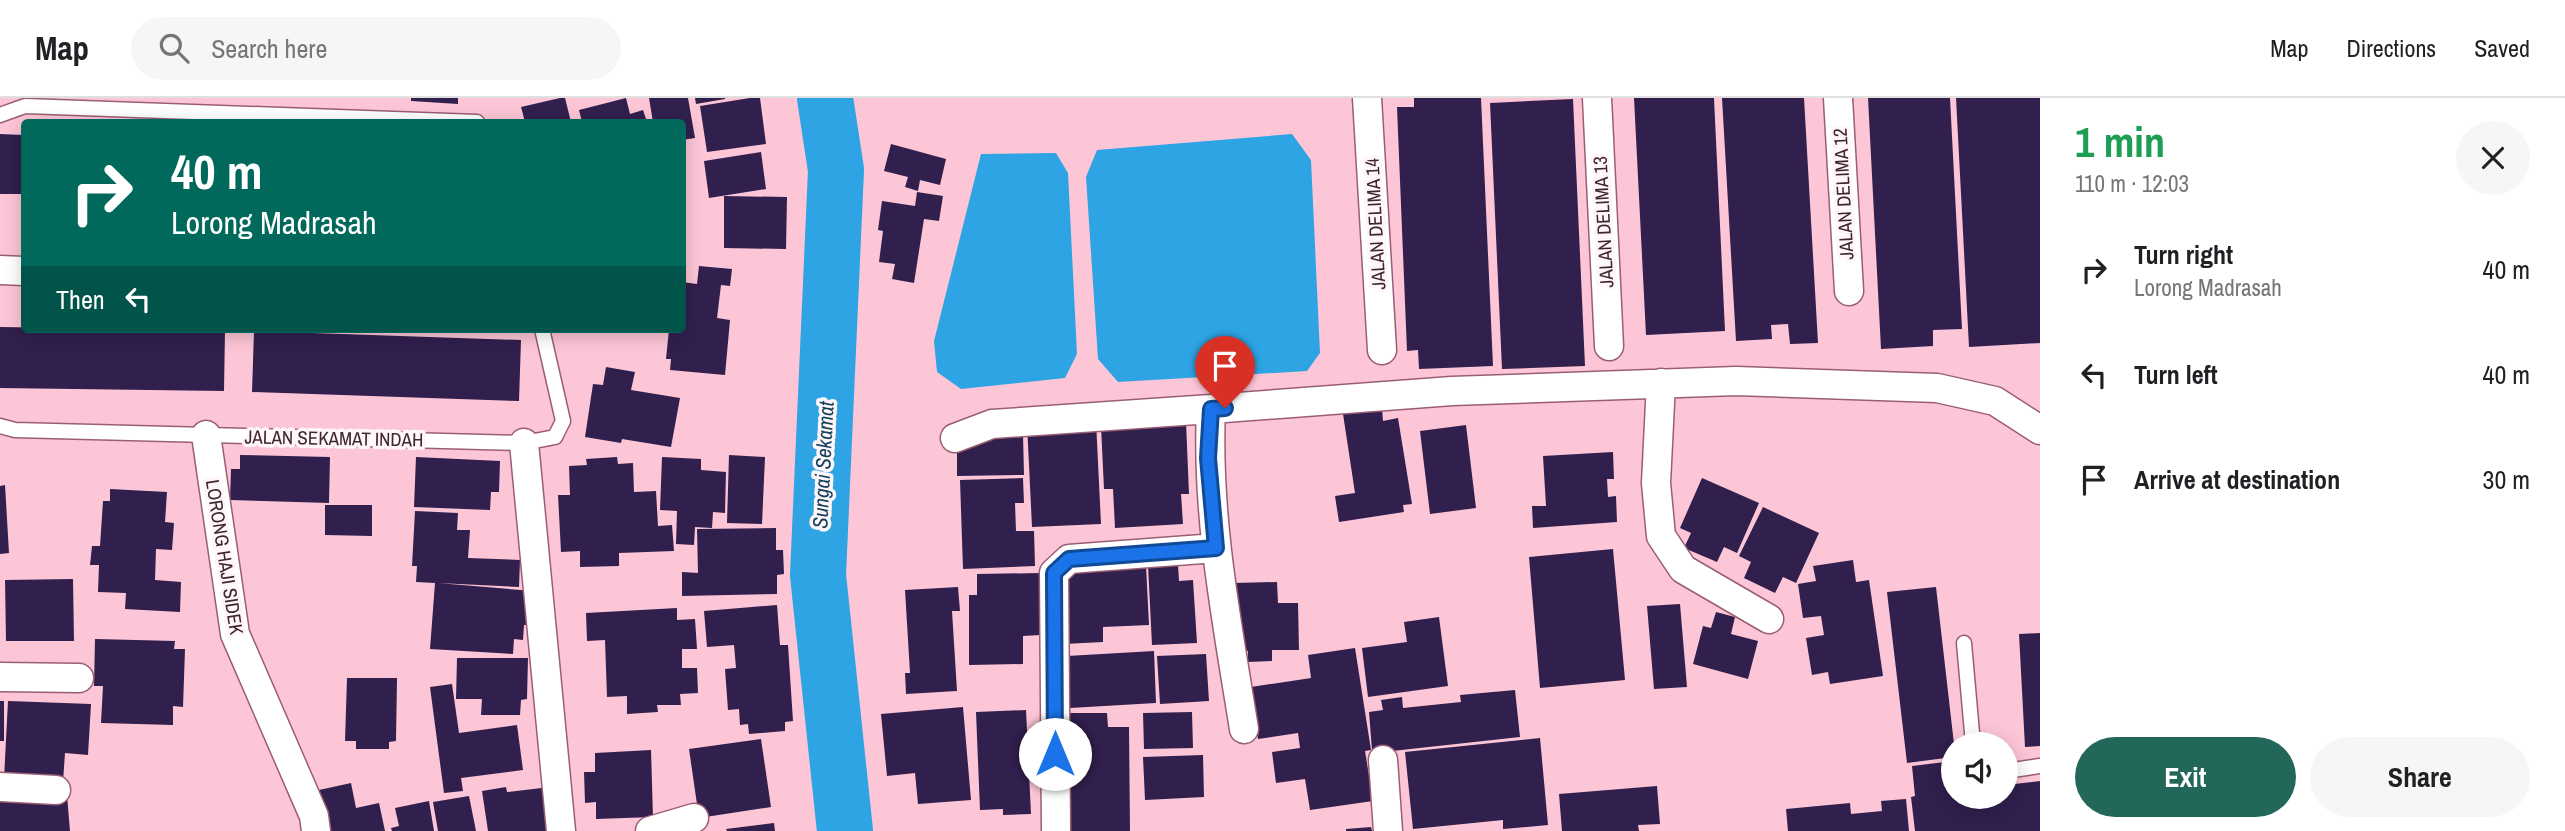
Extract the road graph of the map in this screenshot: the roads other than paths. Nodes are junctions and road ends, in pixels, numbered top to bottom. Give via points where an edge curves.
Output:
1 (1367, 98) edge
2 (1597, 98) edge
3 (1838, 98) edge
4 (0, 116) edge
5 (392, 119) edge
6 (0, 270) edge
7 (21, 271) edge
8 (1849, 291) dead end
9 (543, 333) edge
10 (1609, 346) dead end
11 (1382, 350) dead end
12 (1661, 383) junction
13 (1211, 409) junction
14 (0, 426) edge
15 (2040, 430) edge
16 (206, 435) junction
17 (956, 438) dead end
18 (524, 443) junction
19 (1216, 548) junction
20 (1769, 619) dead end
21 (1964, 643) dead end
22 (0, 677) edge
23 (79, 678) dead end
24 (1244, 729) dead end
25 (1972, 732) edge
26 (1383, 760) dead end
27 (2040, 766) edge
28 (2018, 769) edge
29 (0, 787) edge
30 (55, 790) dead end
31 (694, 818) dead end
32 (316, 831) edge
33 (561, 831) edge
34 (650, 831) edge
35 (1056, 831) edge
36 (1388, 831) edge

1 - 11 street, JALAN DELIMA 14
2 - 10 street, JALAN DELIMA 13
3 - 8 street, JALAN DELIMA 12
4 - 5 lane via 25,106
6 - 7 street
9 - 18 lane, JALAN SEKAMAT INDAH via 563,421 555,437
12 - 13 street via 1452,391
12 - 15 street via 1937,388 1995,401
12 - 20 street via 1656,483 1661,536 1684,569
13 - 17 street via 992,424
13 - 19 street via 1208,458
14 - 16 lane, JALAN SEKAMAT INDAH
16 - 18 lane, JALAN SEKAMAT INDAH
16 - 32 street, LORONG HAJI SIDEK via 235,634 314,816
18 - 33 street
19 - 24 street
19 - 35 street via 1069,559 1054,573
21 - 25 lane
22 - 23 street
26 - 36 street
27 - 28 lane
29 - 30 street
31 - 34 street

